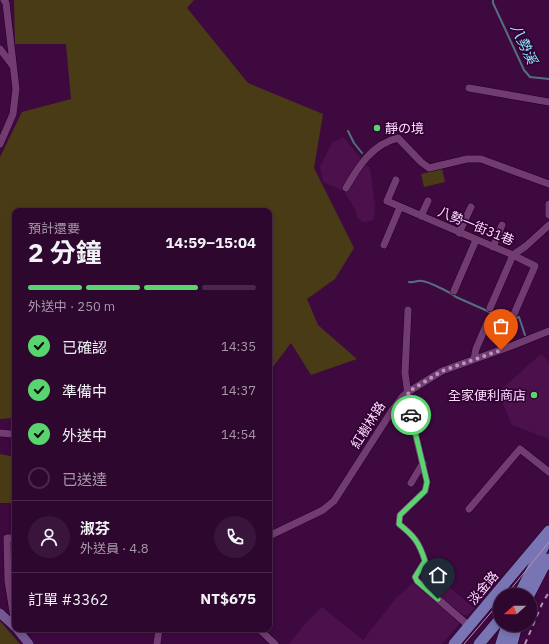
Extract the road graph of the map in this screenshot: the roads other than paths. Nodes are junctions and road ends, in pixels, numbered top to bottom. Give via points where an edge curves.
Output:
1 (4, 0) edge
2 (0, 49) edge
3 (14, 66) junction
4 (469, 88) dead end
5 (549, 102) edge
6 (0, 144) edge
7 (396, 180) dead end
8 (549, 184) edge
9 (346, 188) dead end
10 (428, 201) dead end
11 (549, 204) edge
12 (400, 207) junction
13 (471, 207) dead end
14 (549, 215) edge
15 (421, 216) junction
16 (502, 225) dead end
17 (549, 225) edge
18 (459, 233) junction
19 (476, 240) junction
20 (384, 245) dead end
21 (493, 247) junction
22 (513, 255) junction
23 (454, 290) dead end
24 (490, 308) dead end
25 (408, 310) dead end
26 (514, 314) dead end
27 (488, 321) dead end
28 (549, 330) edge
29 (474, 359) junction
30 (408, 392) junction
31 (0, 433) edge
32 (12, 434) dead end
33 (423, 463) junction
34 (549, 472) edge
35 (411, 484) dead end
36 (469, 509) dead end
37 (549, 531) edge
38 (272, 535) edge
39 (549, 536) edge
40 (12, 538) edge
41 (549, 559) edge
42 (543, 568) junction
43 (12, 581) edge
44 (523, 588) edge
45 (526, 588) edge
46 (533, 588) edge
47 (0, 613) edge
48 (12, 624) edge
49 (469, 626) junction
50 (493, 627) edge
51 (20, 632) edge
52 (159, 632) edge
53 (262, 632) edge
54 (505, 632) edge
55 (515, 632) edge
56 (29, 644) edge
57 (157, 644) edge
58 (275, 644) edge
59 (454, 644) edge
60 (479, 644) edge
61 (484, 644) edge
62 (488, 644) edge
63 (501, 644) edge
64 (512, 644) edge

1 - 3 street
2 - 3 street
3 - 6 street via 16,89 13,114
4 - 5 street
7 - 12 street, 八勢一街31巷 via 387,201
8 - 9 street via 481,159 468,159 429,168 398,138 390,140 370,154 359,165
10 - 15 street
11 - 14 street
12 - 15 street, 八勢一街31巷
12 - 20 street
13 - 18 street
15 - 18 street, 八勢一街31巷
16 - 21 street
17 - 22 street, 八勢一街31巷
18 - 19 street, 八勢一街31巷
19 - 21 street, 八勢一街31巷
19 - 23 street
21 - 22 street, 八勢一街31巷
22 - 24 street
22 - 26 street via 535,266
25 - 30 street via 405,373
27 - 29 street
28 - 29 street, 紅樹林路
29 - 30 street, 紅樹林路 via 442,371
30 - 33 street via 411,416
30 - 38 street, 紅樹林路 via 393,409 334,501 323,510
31 - 32 street
33 - 35 street
33 - 49 street via 427,482 425,491 400,515 399,524 413,534 425,561 415,577 417,581
34 - 36 street via 520,449
37 - 49 main road, 淡金路
39 - 44 main road
40 - 43 street via 7,538
41 - 42 main road
42 - 45 main road
42 - 46 main road
47 - 48 street
49 - 59 main road, 淡金路
50 - 60 main road
51 - 56 street
52 - 57 street
53 - 58 street
54 - 63 main road
55 - 64 main road
61 - 62 main road

